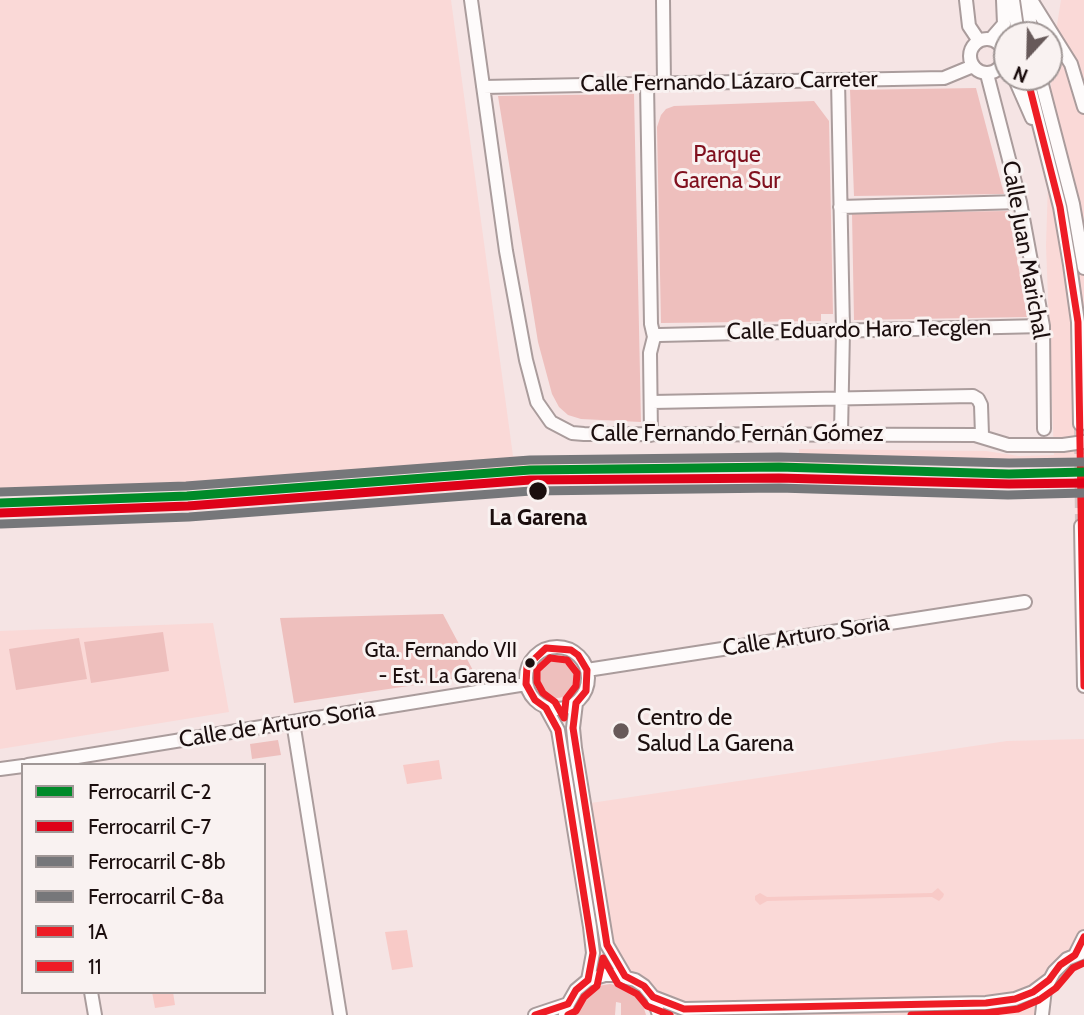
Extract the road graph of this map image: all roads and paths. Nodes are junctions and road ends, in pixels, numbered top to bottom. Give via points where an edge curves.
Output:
1 (471, 0) edge
2 (663, 0) edge
3 (967, 0) edge
4 (1003, 0) edge
5 (1013, 0) edge
6 (1029, 0) edge
7 (1016, 21) edge
8 (1031, 21) edge
9 (985, 40) junction
10 (993, 41) edge
11 (973, 66) junction
12 (993, 73) edge
13 (987, 74) junction
14 (838, 80) junction
15 (647, 83) junction
16 (664, 83) junction
17 (483, 87) junction
18 (1020, 91) edge
19 (1030, 91) edge
20 (1045, 91) edge
21 (1084, 107) edge
22 (1042, 138) junction
23 (1020, 202) junction
24 (840, 207) junction
25 (1084, 268) edge
26 (1043, 326) junction
27 (843, 330) junction
28 (654, 337) junction
29 (841, 398) junction
30 (652, 402) junction
31 (1080, 425) dead end
32 (1044, 429) junction
33 (841, 433) junction
34 (651, 435) junction
35 (982, 435) junction
36 (1078, 443) edge
37 (1021, 445) junction
38 (1081, 526) dead end
39 (1025, 603) dead end
40 (587, 670) junction
41 (526, 684) junction
42 (1084, 686) edge
43 (576, 703) junction
44 (546, 708) junction
45 (293, 722) junction
46 (56, 763) edge
47 (21, 766) edge
48 (0, 769) edge
49 (1084, 937) edge
50 (1080, 953) edge
51 (625, 976) junction
52 (588, 980) junction
53 (1049, 980) junction
54 (91, 994) edge
55 (653, 998) junction
56 (566, 1009) edge
57 (95, 1015) edge
58 (340, 1015) edge
59 (535, 1015) edge
60 (659, 1015) edge
61 (1042, 1015) edge

1 - 17 street, Calle Fernando Fernán Gómez
2 - 16 street
3 - 9 street via 969,26
4 - 9 street via 1004,24
5 - 7 street
6 - 8 street
6 - 21 street via 1071,64
9 - 10 street
9 - 11 street via 971,49
11 - 13 street
11 - 14 street, Calle Fernando Lázaro Carreter via 944,78
12 - 13 street
13 - 23 street, Calle Juan Marichal
14 - 16 street, Calle Fernando Lázaro Carreter
14 - 24 street
15 - 16 street, Calle Fernando Lázaro Carreter
15 - 17 street, Calle Fernando Lázaro Carreter
15 - 28 street via 650,324
17 - 34 street, Calle Fernando Fernán Gómez via 506,251 537,402 551,422 572,433
18 - 22 street
19 - 22 street
20 - 25 street
22 - 31 street via 1060,207 1078,321
23 - 24 street
23 - 26 street, Calle Juan Marichal
24 - 27 street
26 - 27 street, Calle Eduardo Haro Tecglen
26 - 32 street, Calle Juan Marichal
27 - 28 street, Calle Eduardo Haro Tecglen
27 - 29 street
28 - 30 street via 650,353
29 - 30 street
29 - 33 street
29 - 35 street via 973,396 981,405
30 - 34 street
32 - 36 street via 1050,437
32 - 37 street
33 - 34 street, Calle Fernando Fernán Gómez
33 - 35 street, Calle Fernando Fernán Gómez
35 - 37 street, Calle Fernando Fernán Gómez via 995,442
36 - 37 street, Calle Fernando Fernán Gómez
38 - 42 street
39 - 40 street, Calle Arturo Soria
40 - 41 street via 571,650 545,648 527,666
40 - 43 street via 586,691
41 - 44 street
41 - 45 street, Calle de Arturo Soria
43 - 44 street
43 - 51 street via 575,748 607,945
44 - 52 street via 558,730 590,927 593,953
45 - 46 street, Calle de Arturo Soria
45 - 58 street
47 - 48 street
49 - 50 street
50 - 53 street via 1060,965
51 - 52 street
51 - 55 street via 644,986
52 - 56 street via 576,990
53 - 55 street via 1015,999 986,1003 684,1009
53 - 61 street
54 - 57 street
55 - 60 street
56 - 59 street

